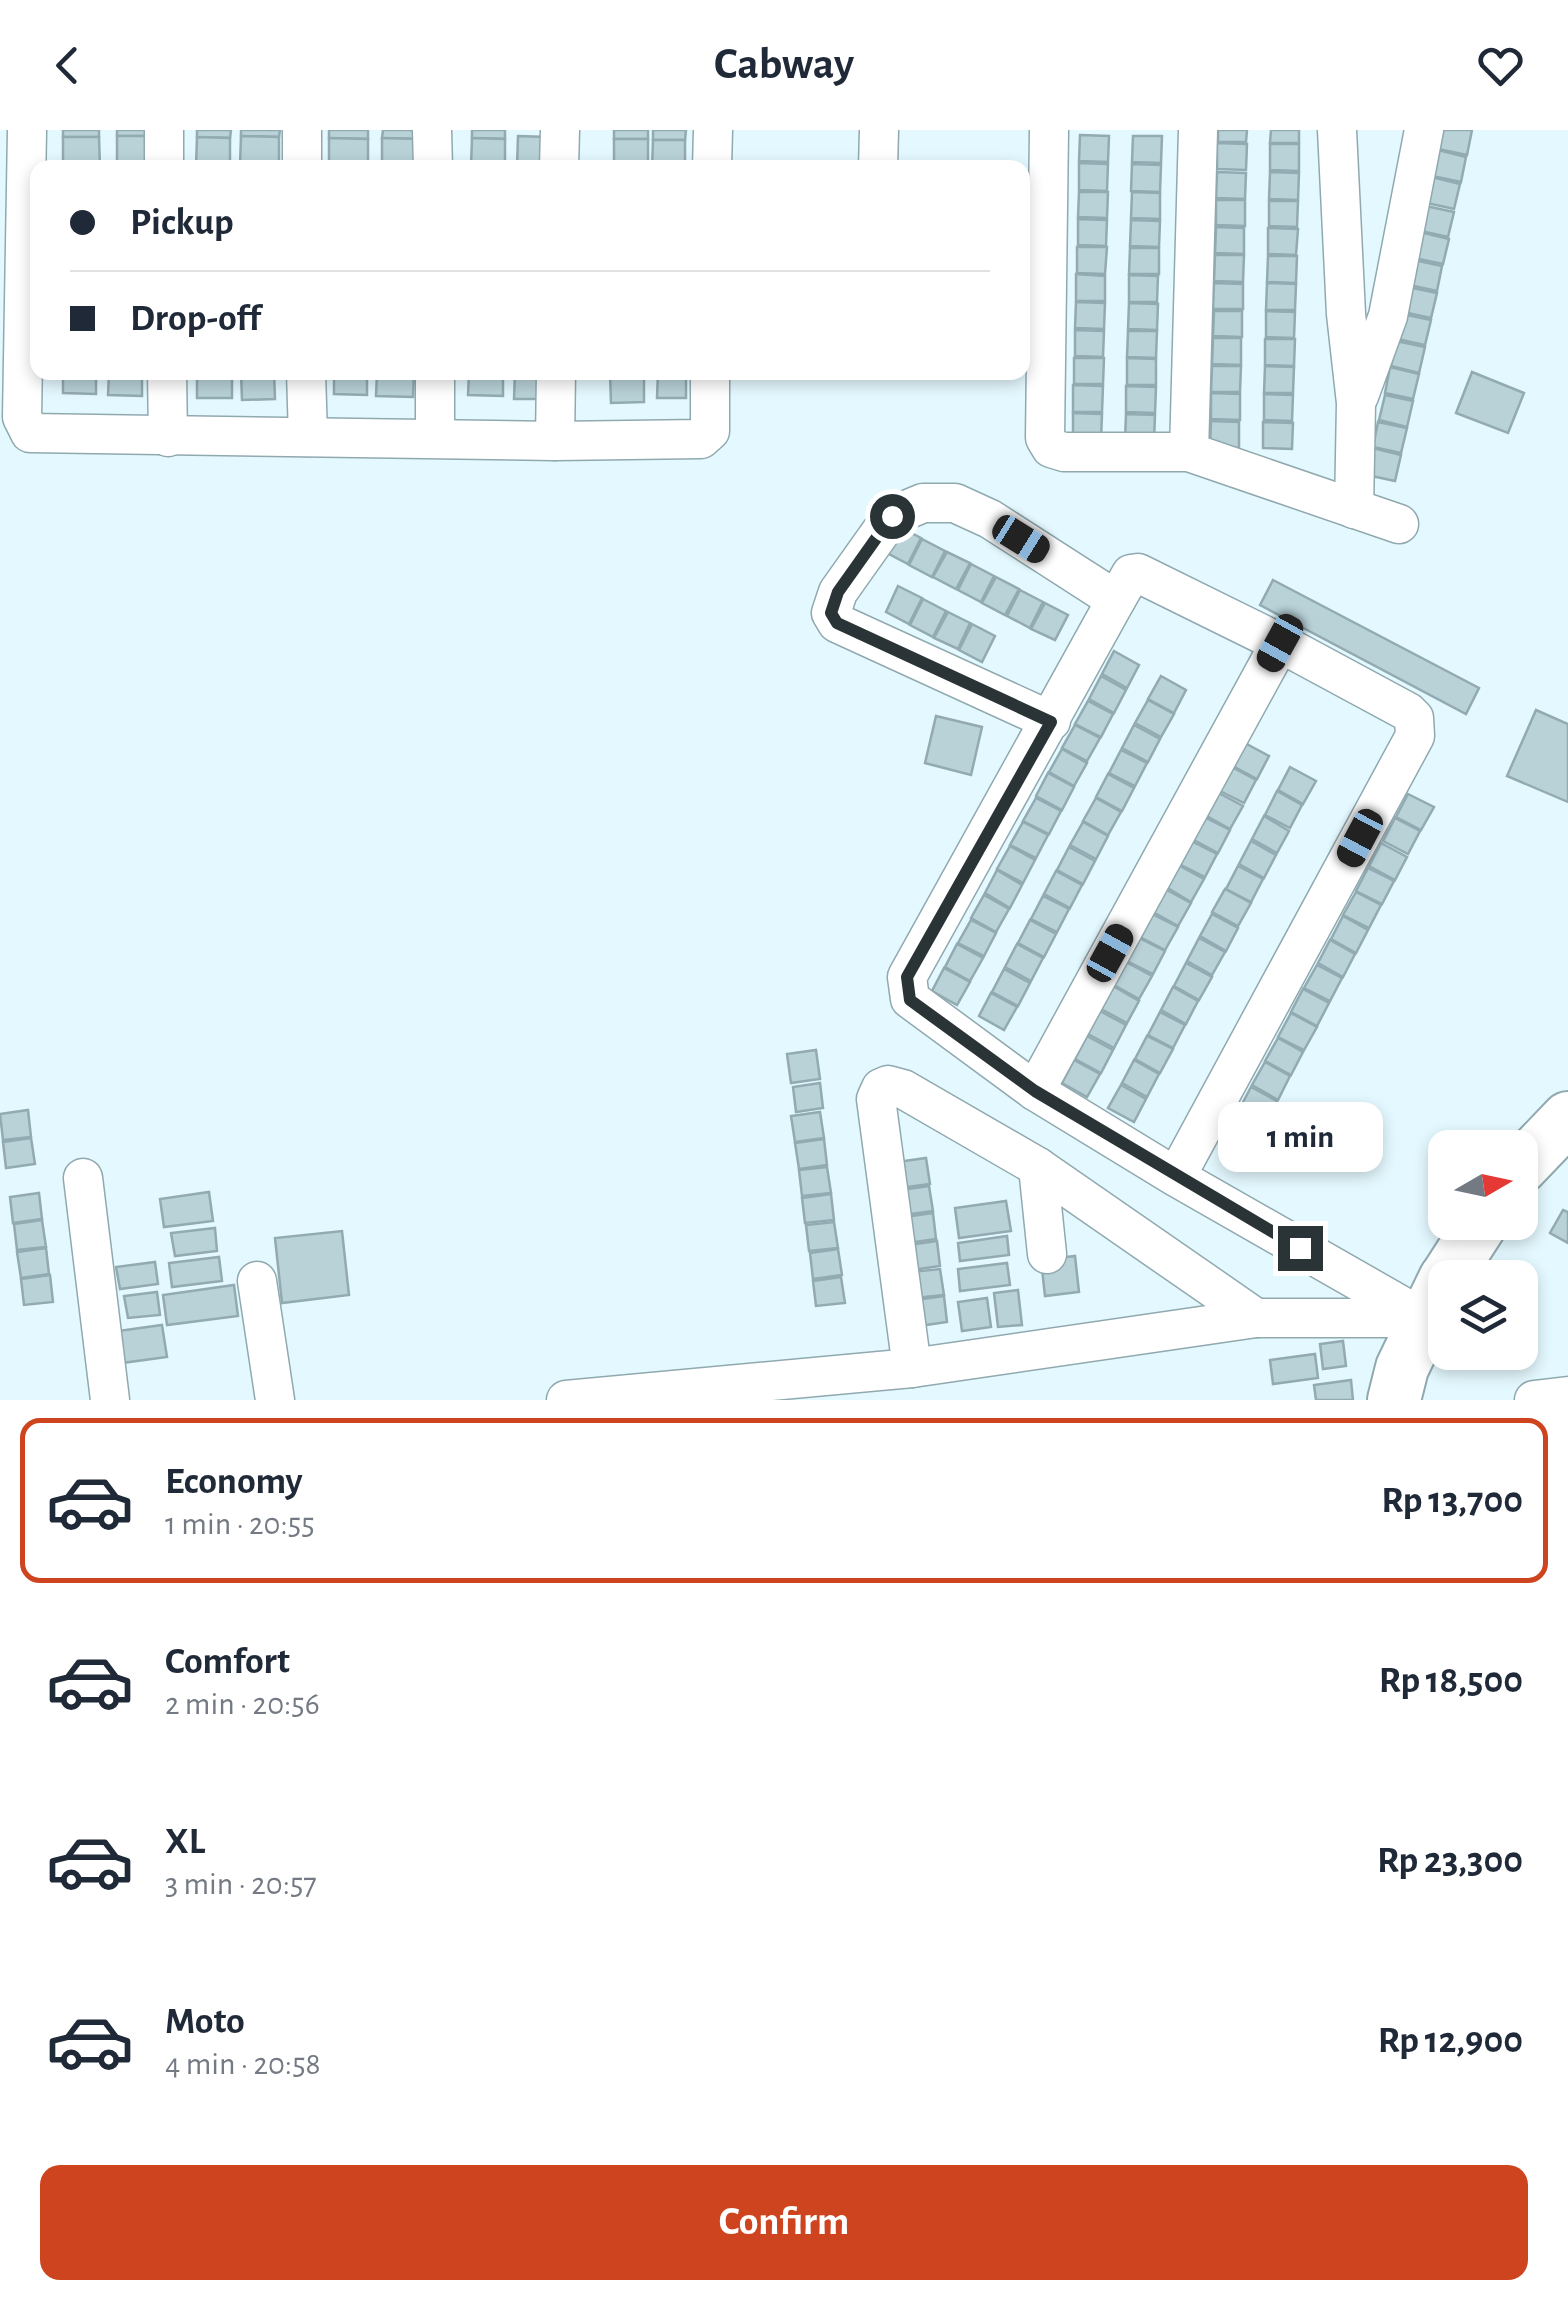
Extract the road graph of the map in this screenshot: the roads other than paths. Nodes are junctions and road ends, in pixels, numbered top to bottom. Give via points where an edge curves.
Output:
1 (27, 130) edge
2 (164, 130) edge
3 (302, 130) edge
4 (432, 130) edge
5 (560, 130) edge
6 (713, 130) edge
7 (879, 130) edge
8 (1049, 130) edge
9 (1198, 130) edge
10 (1337, 130) edge
11 (1424, 130) edge
12 (164, 160) edge
13 (302, 160) edge
14 (433, 160) edge
15 (559, 160) edge
16 (712, 160) edge
17 (878, 160) edge
18 (1035, 228) edge
19 (167, 380) edge
20 (306, 380) edge
21 (434, 380) edge
22 (556, 380) edge
23 (710, 380) edge
24 (1356, 403) junction
25 (168, 437) junction
26 (308, 437) junction
27 (435, 438) junction
28 (556, 441) junction
29 (1189, 452) junction
30 (1354, 509) junction
31 (1399, 524) dead end
32 (1116, 600) junction
33 (1280, 643) junction
34 (1051, 722) junction
35 (1035, 1091) junction
36 (1568, 1118) edge
37 (1538, 1149) edge
38 (1038, 1167) junction
39 (1176, 1177) junction
40 (83, 1178) dead end
41 (1047, 1254) dead end
42 (257, 1281) dead end
43 (1428, 1288) edge
44 (1428, 1293) edge
45 (1428, 1313) edge
46 (1256, 1318) junction
47 (912, 1368) junction
48 (1568, 1396) edge
49 (110, 1400) edge
50 (275, 1400) edge
51 (566, 1400) edge
52 (1394, 1400) edge
53 (1534, 1400) edge

1 - 25 street via 22,418 30,433 43,436
2 - 12 street
3 - 13 street
4 - 14 street
5 - 15 street
6 - 16 street
7 - 17 street
8 - 18 street
9 - 29 street
10 - 24 street
11 - 24 street via 1388,316
18 - 29 street via 1047,444 1056,452
19 - 25 street
20 - 26 street
21 - 27 street
22 - 28 street
23 - 28 street via 706,438
24 - 30 street
25 - 26 street
26 - 27 street
27 - 28 street
29 - 30 street
30 - 31 street
32 - 33 street via 1132,574 1142,573
32 - 34 street
32 - 34 street via 955,503 923,503 892,516 838,592 831,613 837,623
33 - 35 street
33 - 39 street via 1408,712 1415,736
34 - 35 street via 907,977 906,990 916,1007
35 - 39 street
36 - 37 street
38 - 41 street
38 - 46 street
38 - 47 street via 904,1089 888,1085 877,1092
39 - 43 street
40 - 49 street
42 - 50 street
44 - 46 street
45 - 52 street
46 - 47 street
47 - 51 street
48 - 53 street

